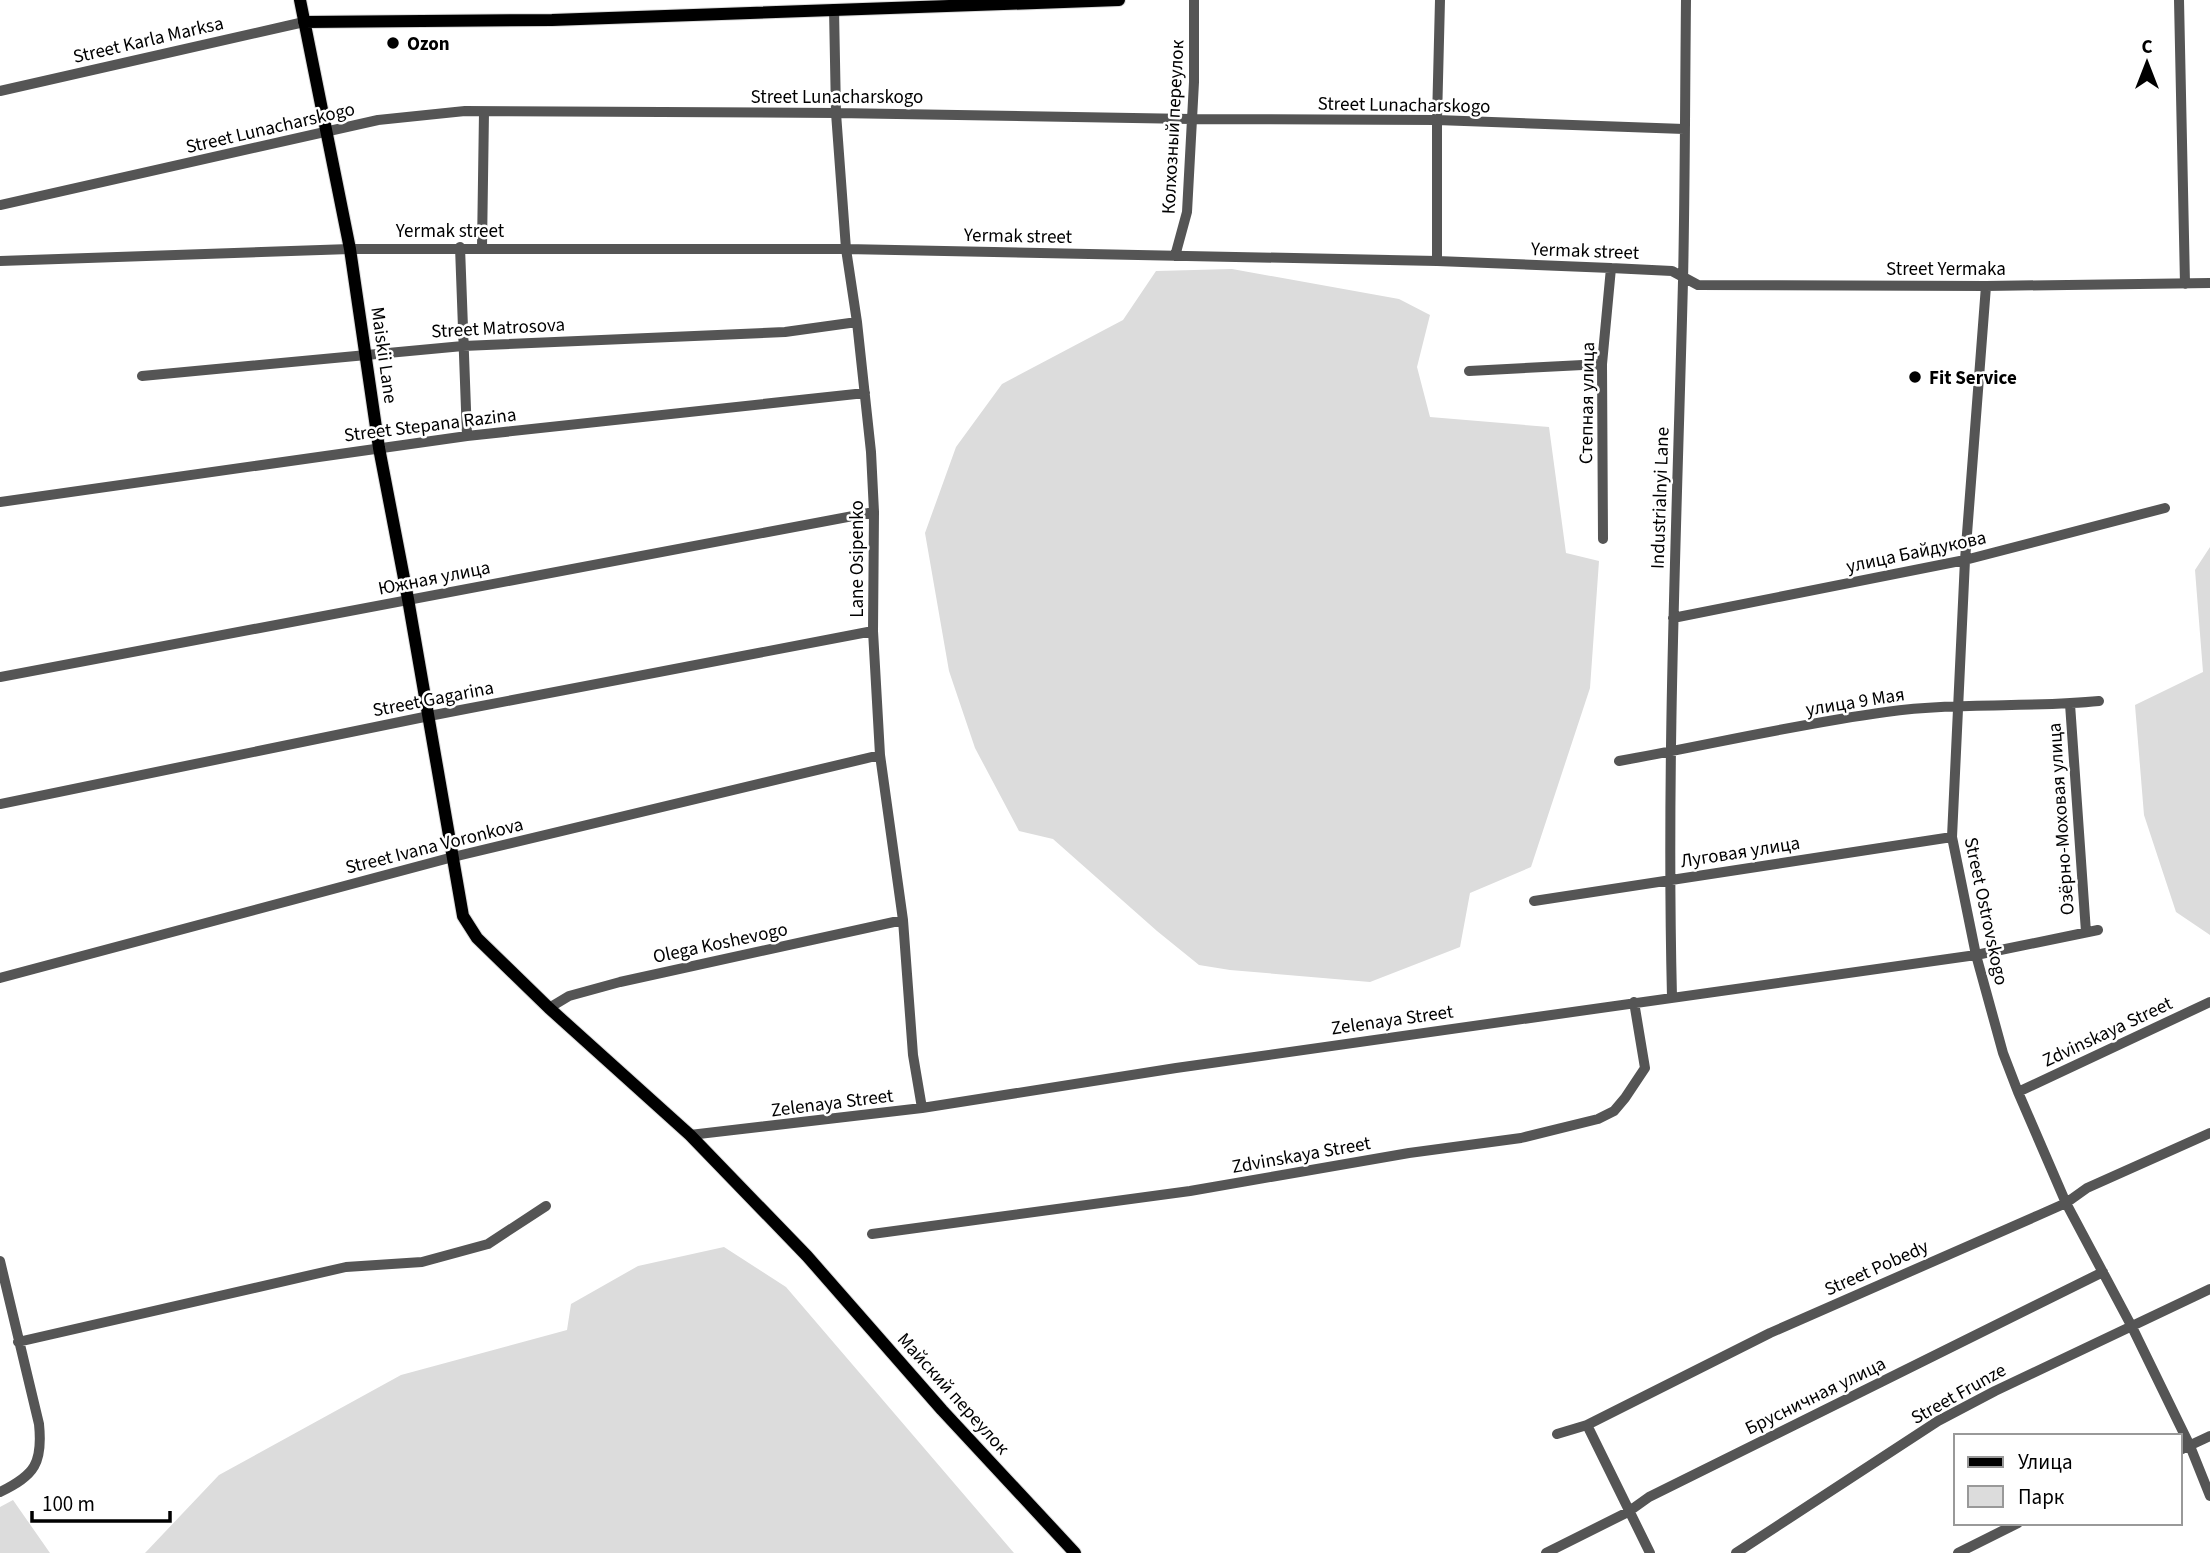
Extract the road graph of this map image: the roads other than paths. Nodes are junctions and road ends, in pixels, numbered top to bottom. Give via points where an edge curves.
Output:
1 (300, 0) edge
2 (1119, 0) edge
3 (1194, 0) edge
4 (1440, 0) edge
5 (1686, 0) edge
6 (2179, 0) edge
7 (834, 9) junction
8 (304, 22) junction
9 (0, 91) edge
10 (484, 112) junction
11 (836, 113) junction
12 (1191, 119) junction
13 (1437, 120) junction
14 (1684, 129) junction
15 (327, 133) junction
16 (0, 205) edge
17 (460, 247) junction
18 (482, 247) junction
19 (350, 248) junction
20 (846, 249) junction
21 (1175, 256) junction
22 (0, 261) edge
23 (1437, 261) junction
24 (1611, 268) junction
25 (1683, 279) junction
26 (2210, 283) edge
27 (2185, 284) junction
28 (1986, 286) junction
29 (857, 322) junction
30 (463, 346) junction
31 (365, 354) junction
32 (1602, 364) junction
33 (1469, 371) dead end
34 (142, 376) dead end
35 (865, 393) junction
36 (467, 436) junction
37 (379, 448) junction
38 (0, 502) edge
39 (2165, 508) dead end
40 (874, 512) junction
41 (1603, 539) dead end
42 (1965, 560) junction
43 (408, 599) junction
44 (1672, 618) junction
45 (873, 631) junction
46 (0, 677) edge
47 (2099, 701) dead end
48 (2070, 704) junction
49 (1957, 706) junction
50 (429, 716) junction
51 (1670, 751) junction
52 (880, 755) junction
53 (1619, 761) dead end
54 (0, 804) edge
55 (1952, 837) junction
56 (453, 857) junction
57 (1669, 879) junction
58 (1534, 901) dead end
59 (903, 920) junction
60 (2098, 930) dead end
61 (2086, 932) junction
62 (1976, 955) junction
63 (0, 978) edge
64 (1672, 997) junction
65 (1634, 1002) junction
66 (2210, 1002) edge
67 (549, 1008) junction
68 (2018, 1092) junction
69 (922, 1108) junction
70 (2210, 1133) edge
71 (690, 1135) junction
72 (2066, 1203) junction
73 (546, 1206) dead end
74 (872, 1234) dead end
75 (0, 1261) edge
76 (2103, 1272) junction
77 (2210, 1289) edge
78 (2132, 1327) junction
79 (18, 1342) junction
80 (1587, 1425) junction
81 (1557, 1434) dead end
82 (2179, 1434) edge
83 (2210, 1436) edge
84 (2185, 1448) edge
85 (0, 1492) edge
86 (2210, 1496) edge
87 (1628, 1512) junction
88 (2014, 1525) edge
89 (1075, 1553) edge
90 (1546, 1553) edge
91 (1650, 1553) edge
92 (1736, 1553) edge
93 (1958, 1553) edge

1 - 8 main road, Maiskii Lane
2 - 7 main road
3 - 12 street, Колхозный переулок
4 - 13 street
5 - 14 street, Industrialnyi Lane
6 - 27 street
7 - 8 main road via 552,20
7 - 11 street, Lane Osipenko
8 - 9 street, Street Karla Marksa
8 - 15 main road, Maiskii Lane
10 - 11 street, Street Lunacharskogo
10 - 15 street, Street Lunacharskogo via 379,120
10 - 18 street
11 - 12 street, Street Lunacharskogo
11 - 20 street, Lane Osipenko
12 - 13 street, Street Lunacharskogo
12 - 21 street, Колхозный переулок via 1187,212
13 - 14 street, Street Lunacharskogo
13 - 23 street
14 - 25 street, Industrialnyi Lane
15 - 16 street, Street Lunacharskogo
15 - 19 main road, Maiskii Lane
17 - 18 street, Yermak street
17 - 19 street, Yermak street
17 - 30 street
18 - 20 street, Yermak street
19 - 22 street, Yermak street
19 - 31 main road, Maiskii Lane
20 - 21 street, Yermak street
20 - 29 street, Lane Osipenko
21 - 23 street, Yermak street
23 - 24 street, Yermak street
24 - 25 street, Yermak street via 1672,271
24 - 32 street, Степная улица
25 - 28 street, Street Yermaka via 1698,285
25 - 44 street, Industrialnyi Lane
26 - 27 street, Street Yermaka
27 - 28 street, Street Yermaka
28 - 42 street, Street Ostrovskogo
29 - 30 street, Street Matrosova via 785,332
29 - 35 street, Lane Osipenko
30 - 31 street, Street Matrosova
30 - 36 street
31 - 34 street, Street Matrosova
31 - 37 main road, Maiskii Lane
32 - 33 street
32 - 41 street, Степная улица
35 - 36 street, Street Stepana Razina
35 - 40 street, Lane Osipenko
36 - 37 street, Street Stepana Razina
37 - 38 street, Street Stepana Razina
37 - 43 main road, Maiskii Lane
39 - 42 street, улица Байдукова
40 - 43 street, Южная улица
40 - 45 street, Lane Osipenko
42 - 44 street, улица Байдукова
42 - 49 street, Street Ostrovskogo
43 - 46 street, Южная улица
43 - 50 main road, Maiskii Lane
44 - 51 street, Industrialnyi Lane
45 - 50 street, Street Gagarina
45 - 52 street, Lane Osipenko
47 - 48 street, улица 9 Мая
48 - 49 street, улица 9 Мая
48 - 61 street, Озёрно-Моховая улица
49 - 51 street, улица 9 Мая via 1887,712
49 - 55 street, Street Ostrovskogo
50 - 54 street, Street Gagarina
50 - 56 main road, Maiskii Lane
51 - 53 street, улица 9 Мая
51 - 57 street, Industrialnyi Lane
52 - 56 street, Street Ivana Voronkova
52 - 59 street, Lane Osipenko
55 - 57 street, Луговая улица
55 - 62 street, Street Ostrovskogo
56 - 63 street, Street Ivana Voronkova
56 - 67 main road, Maiskii Lane via 460,908 467,924
57 - 58 street, Луговая улица
57 - 64 street, Industrialnyi Lane
59 - 67 street, Olega Koshevogo via 620,982 569,996
59 - 69 street, Lane Osipenko via 913,1055
60 - 61 street, Zelenaya Street
61 - 62 street, Zelenaya Street
62 - 64 street, Zelenaya Street
62 - 68 street, Street Ostrovskogo
64 - 65 street, Zelenaya Street
65 - 69 street, Zelenaya Street
65 - 74 street, Zdvinskaya Street via 1646,1068 1614,1111 1598,1119 1521,1138 1190,1191
66 - 68 street, Zdvinskaya Street
67 - 71 main road, Майский переулок
68 - 72 street, Street Ostrovskogo
69 - 71 street, Zelenaya Street
70 - 72 street, Street Pobedy via 2087,1188
71 - 89 main road, Майский переулок via 807,1256
72 - 76 street, Street Ostrovskogo
72 - 80 street, Street Pobedy via 1770,1333
73 - 79 street via 488,1244 422,1262 346,1266
75 - 79 street
76 - 78 street, Street Ostrovskogo
76 - 87 street, Брусничная улица via 1648,1497
77 - 78 street, Street Frunze
78 - 82 street, Street Ostrovskogo
78 - 92 street, Street Frunze via 1938,1421
79 - 85 street via 41,1449 37,1464
80 - 81 street, Street Pobedy
80 - 87 street
83 - 84 street
84 - 86 street, Street Ostrovskogo
87 - 90 street, Брусничная улица
87 - 91 street
88 - 93 street

